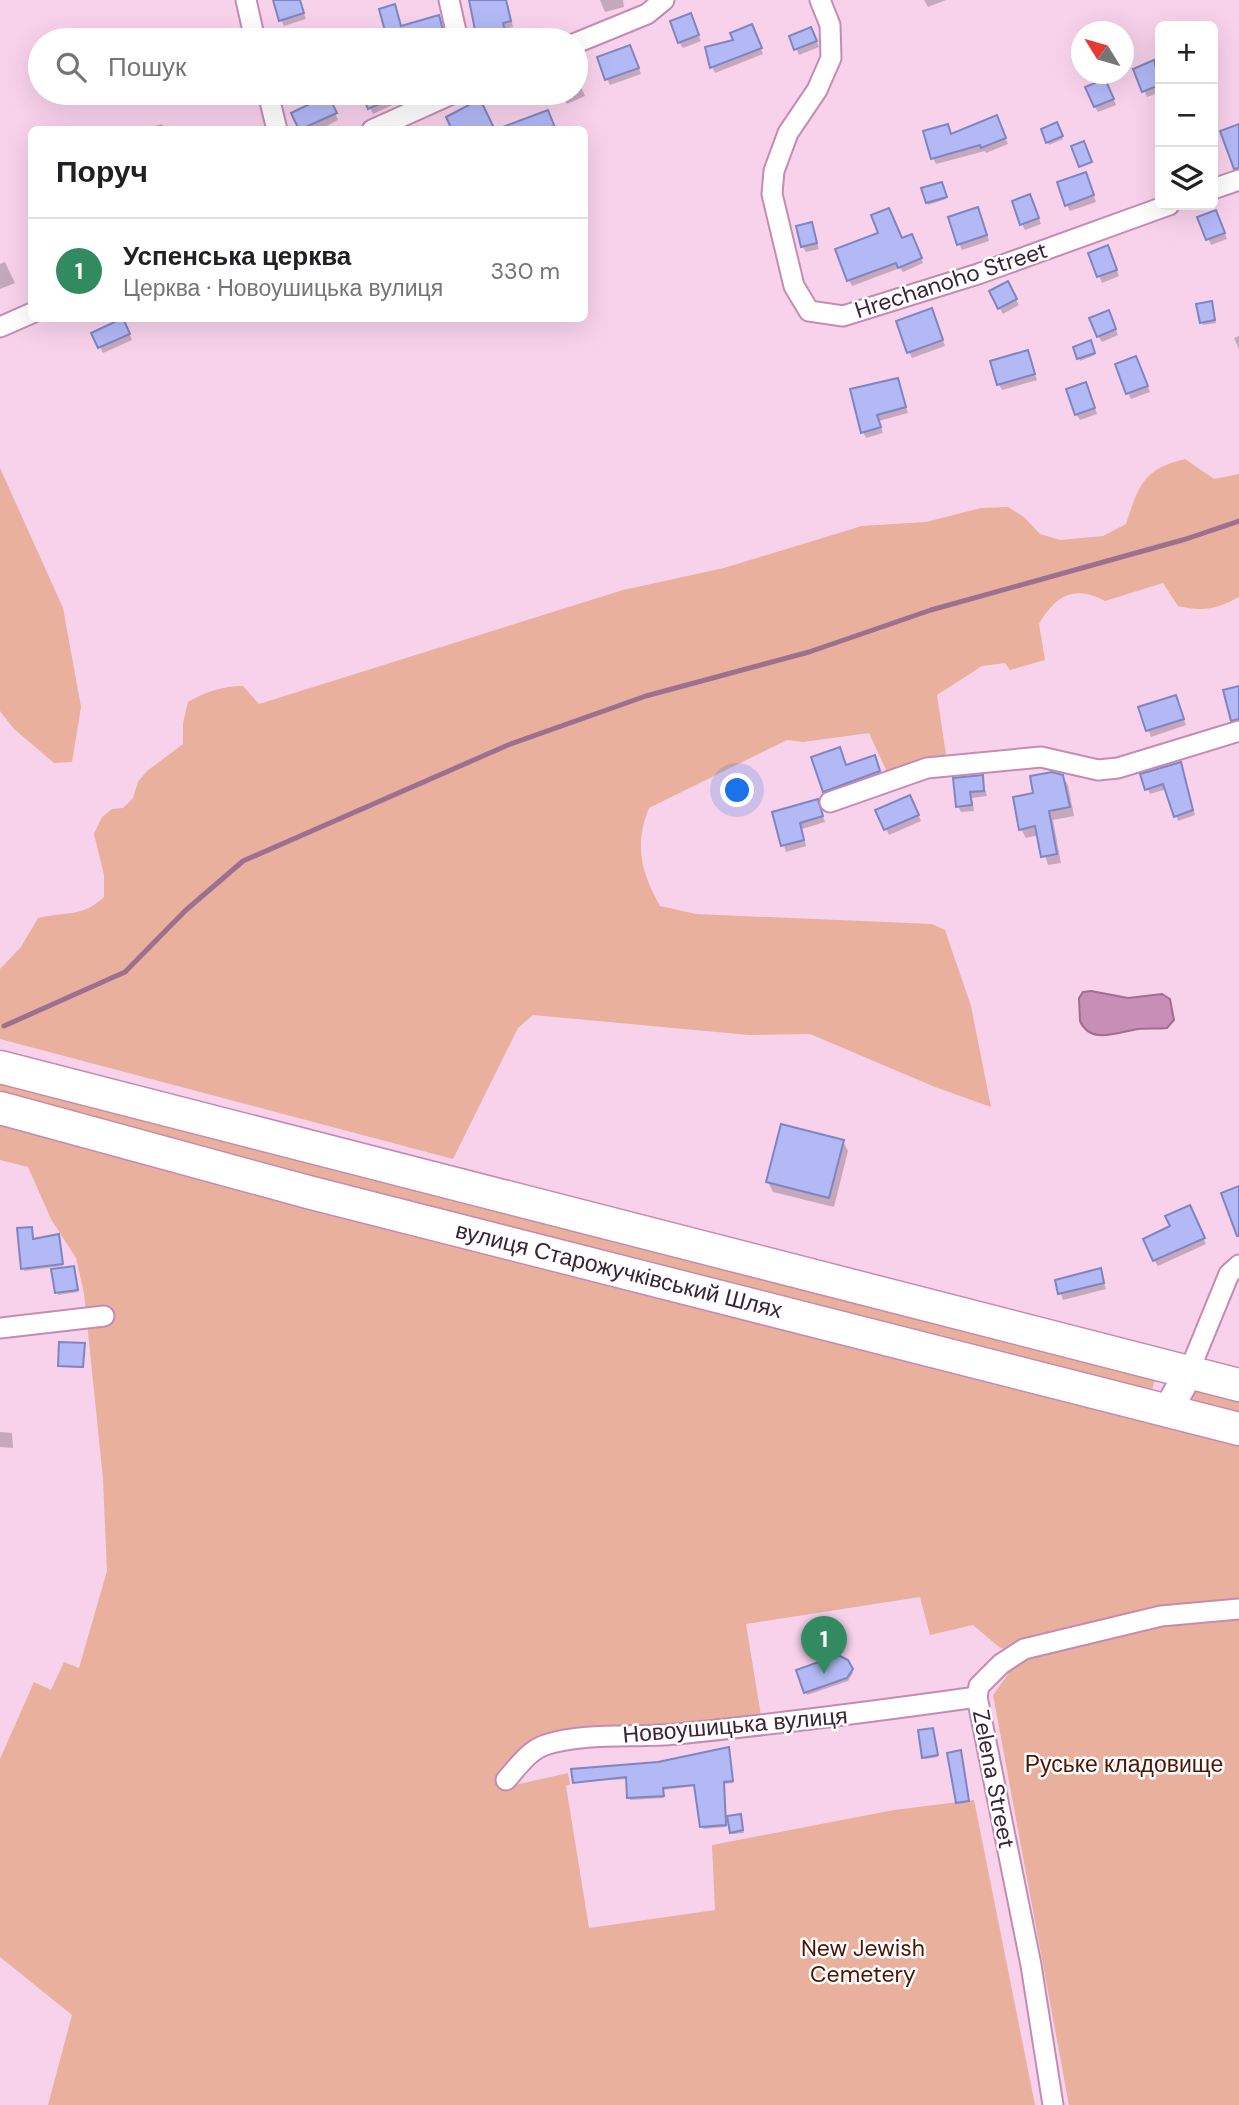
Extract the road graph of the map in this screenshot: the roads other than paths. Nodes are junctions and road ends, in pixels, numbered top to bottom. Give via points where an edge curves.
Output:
1 (246, 0) edge
2 (449, 0) edge
3 (664, 0) edge
4 (820, 0) edge
5 (252, 28) edge
6 (455, 28) edge
7 (588, 38) edge
8 (271, 105) edge
9 (427, 105) edge
10 (276, 126) edge
11 (381, 126) edge
12 (1239, 180) edge
13 (1218, 187) edge
14 (1155, 210) edge
15 (28, 315) edge
16 (0, 327) edge
17 (1239, 731) edge
18 (830, 802) dead end
19 (0, 1067) edge
20 (0, 1108) edge
21 (1239, 1265) edge
22 (104, 1316) dead end
23 (0, 1328) edge
24 (1188, 1374) junction
25 (1239, 1385) edge
26 (1168, 1410) junction
27 (1239, 1429) edge
28 (1239, 1609) edge
29 (977, 1696) junction
30 (506, 1780) dead end
31 (1054, 2105) edge

1 - 5 street
2 - 6 street
3 - 7 street via 647,14
4 - 14 street, Hrechanoho Street via 830,25 831,58 817,90 788,133 774,171 772,194 794,286 809,311 843,316 978,274
8 - 10 street
9 - 11 street
12 - 13 street
15 - 16 street
17 - 18 street via 1118,768 1098,770 1041,757 927,768
19 - 24 main road, вулиця Старожучківський Шлях
20 - 26 main road, вулиця Старожучківський Шлях via 308,1192
21 - 24 street via 1229,1274
22 - 23 street
24 - 25 main road, вулиця Старожучківський Шлях
24 - 26 main road
26 - 27 main road, вулиця Старожучківський Шлях
28 - 29 street, Zelena Street via 1161,1616 1024,1649 979,1686
29 - 30 street, Новоушицька вулиця via 763,1726 556,1743 532,1752
29 - 31 street, Zelena Street

